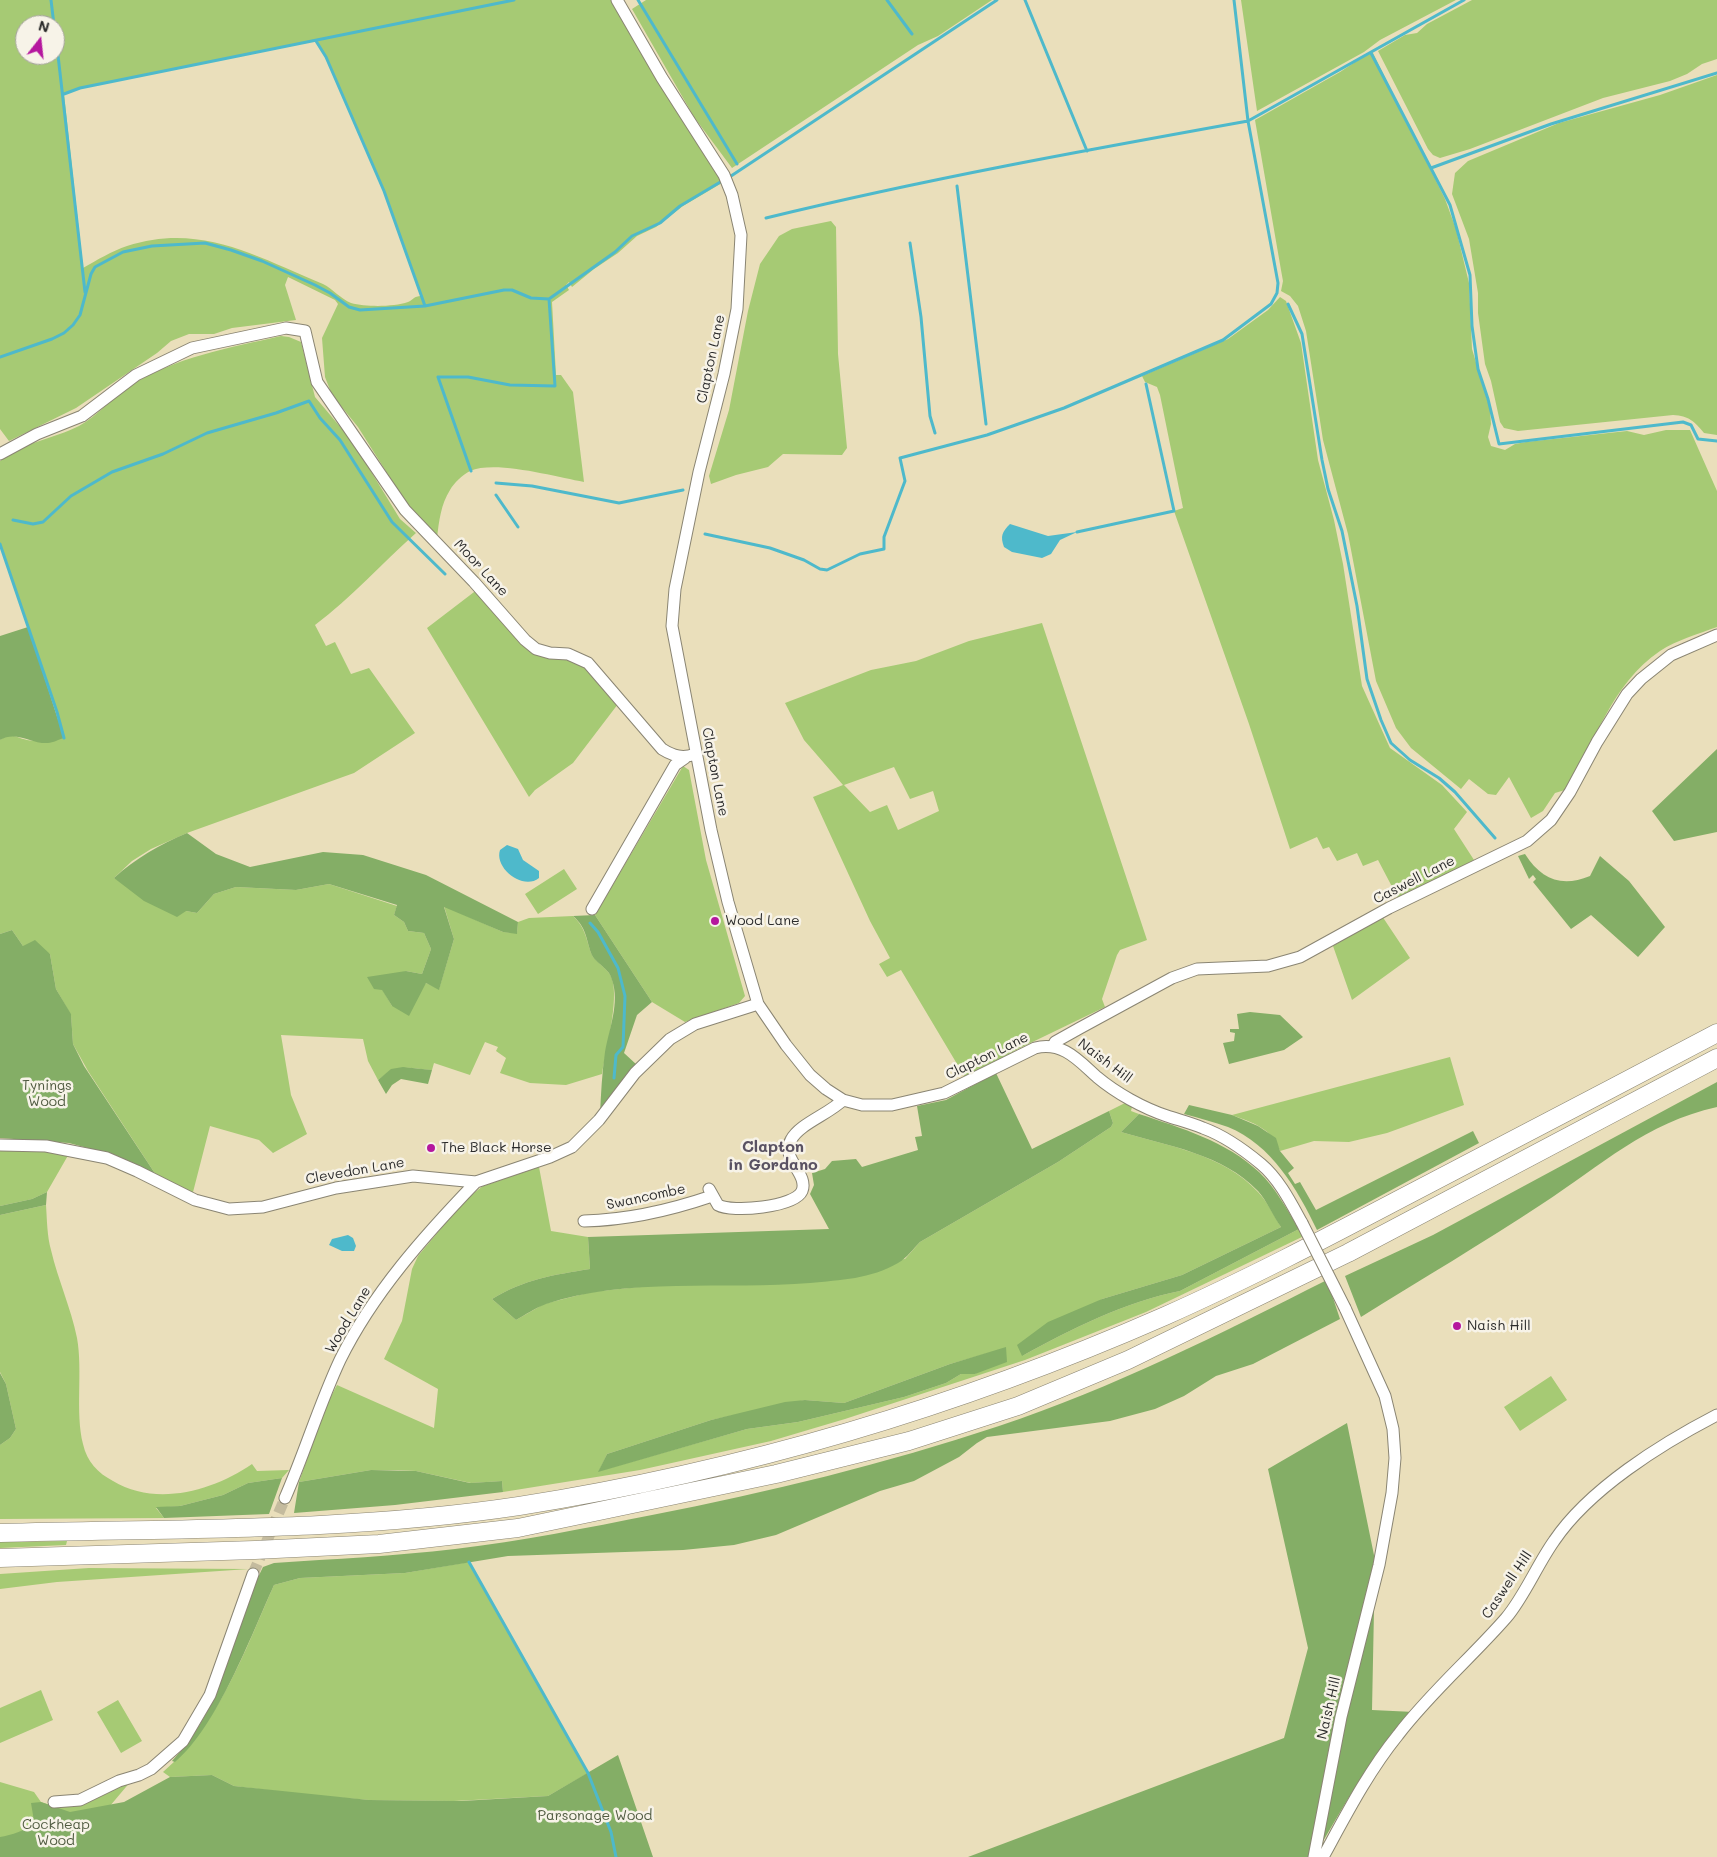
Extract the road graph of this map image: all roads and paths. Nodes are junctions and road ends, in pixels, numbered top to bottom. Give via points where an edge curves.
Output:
1 (617, 0) edge
2 (0, 454) edge
3 (1717, 635) edge
4 (690, 756) junction
5 (592, 909) dead end
6 (758, 1004) junction
7 (1717, 1033) edge
8 (1053, 1047) junction
9 (1717, 1058) edge
10 (843, 1100) junction
11 (0, 1145) edge
12 (476, 1182) junction
13 (584, 1221) dead end
14 (1717, 1415) edge
15 (285, 1498) tunnel mouth
16 (0, 1533) edge
17 (0, 1558) edge
18 (254, 1574) tunnel mouth
19 (54, 1802) dead end
20 (1314, 1857) edge
21 (1323, 1857) edge

1 - 4 street, Clapton Lane via 724,175 741,235 737,309 697,482 672,626
2 - 4 street, Moor Lane via 82,416 136,376 192,348 286,328 305,331 317,382 405,510 525,640 536,649 568,654 588,663 662,749 670,755
3 - 8 street, Caswell Lane via 1670,654 1627,694 1551,820 1527,840 1389,908 1300,957 1268,966 1197,969 1172,978 1055,1042
4 - 5 street via 675,765
4 - 6 street, Clapton Lane
6 - 10 street, Clapton Lane via 798,1061 826,1089
6 - 12 street, Clevedon Lane via 698,1023 670,1038 635,1073 600,1120 572,1147
7 - 16 highway via 1272,1265 1167,1315 1024,1372 823,1439 744,1459 519,1506 423,1517 293,1528
8 - 10 street, Clapton Lane via 1035,1048 964,1085 930,1096 874,1106
8 - 20 street, Naish Hill, bridge via 1071,1053 1109,1086 1165,1116 1233,1142 1263,1166 1284,1192 1302,1223 1385,1396 1393,1429 1392,1493 1379,1565 1341,1717
9 - 17 highway via 1348,1253 1128,1360 1018,1406 909,1441 767,1476 518,1528 369,1544
10 - 13 street, Swancombe via 791,1139 790,1155 803,1185 798,1196 778,1204 730,1209 718,1205 710,1193 671,1208 620,1219
11 - 12 street, Clevedon Lane via 46,1146 107,1158 195,1200 229,1209 262,1207 336,1188 413,1176
12 - 15 street, Wood Lane via 371,1305 337,1367
14 - 21 street, Caswell Hill via 1600,1489 1576,1512 1554,1540 1508,1616 1398,1734 1368,1775
18 - 19 street via 210,1695 183,1741 151,1769 139,1775 80,1800

